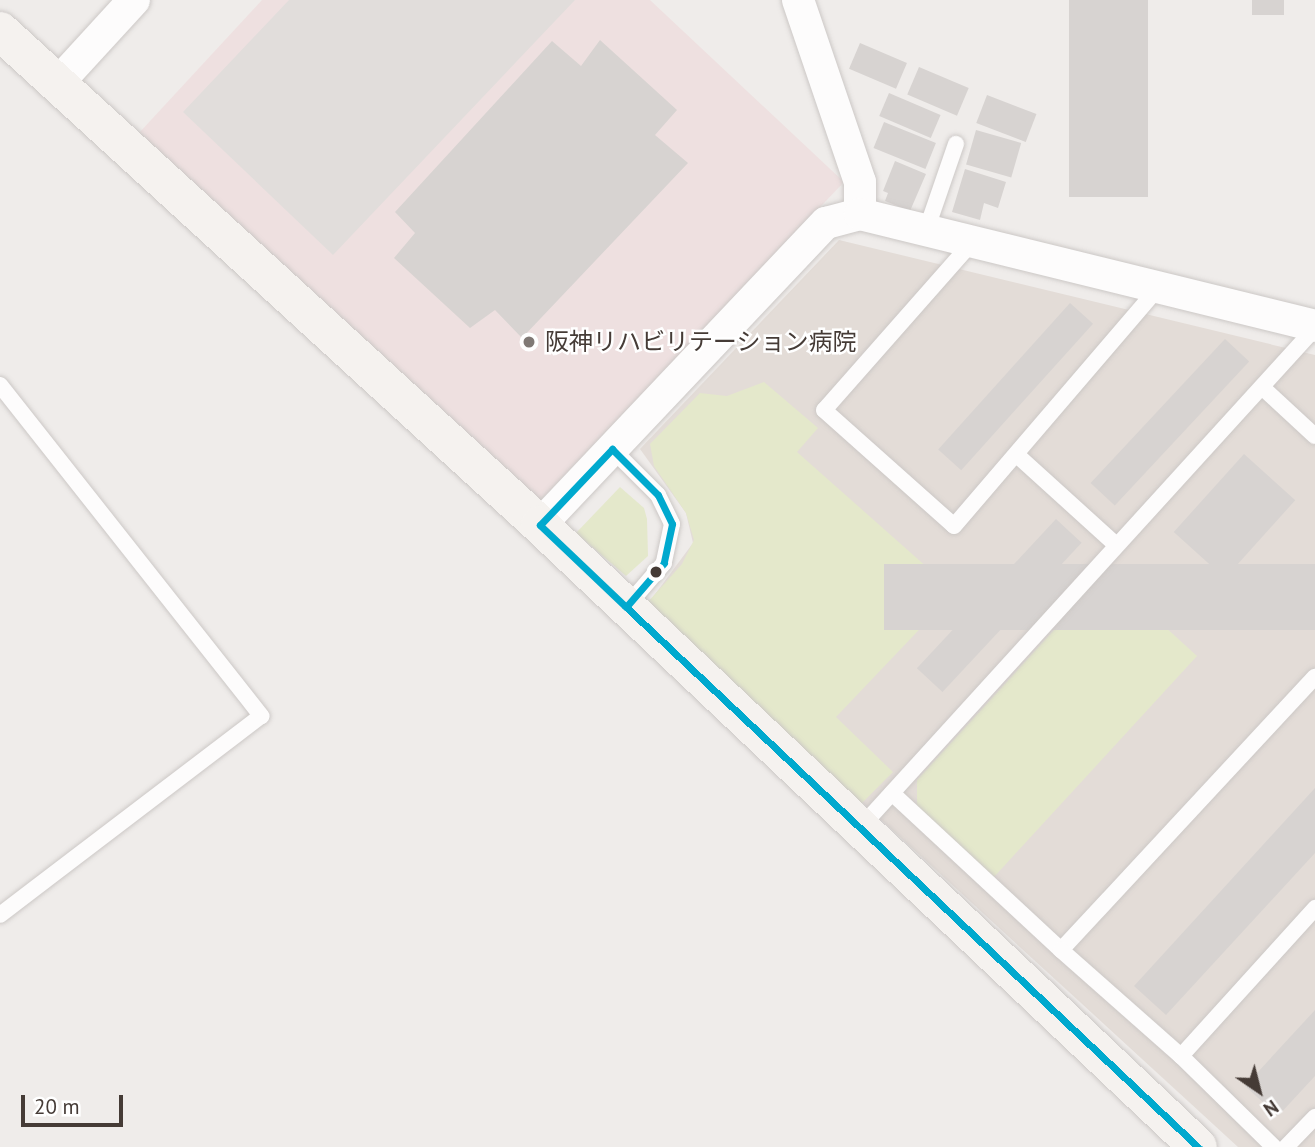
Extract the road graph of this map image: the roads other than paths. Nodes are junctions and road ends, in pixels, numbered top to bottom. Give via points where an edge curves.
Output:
1 (134, 0) edge
2 (798, 0) edge
3 (0, 31) edge
4 (57, 84) junction
5 (956, 144) dead end
6 (860, 214) junction
7 (927, 228) junction
8 (975, 239) junction
9 (1157, 289) junction
10 (1315, 327) edge
11 (0, 385) edge
12 (1262, 387) junction
13 (1315, 436) edge
14 (612, 449) junction
15 (1018, 456) junction
16 (540, 525) junction
17 (1115, 544) junction
18 (626, 607) junction
19 (1315, 677) edge
20 (892, 793) junction
21 (860, 828) junction
22 (1315, 908) edge
23 (0, 915) edge
24 (1061, 950) junction
25 (1181, 1056) junction
26 (1315, 1117) edge
27 (1198, 1147) edge
28 (1274, 1147) edge
29 (1286, 1147) edge

1 - 4 street
2 - 6 street via 860,182
3 - 4 street
4 - 16 street
5 - 7 lane
6 - 7 street
6 - 14 street via 825,223
7 - 8 street
8 - 9 street
8 - 15 lane via 824,410 954,526
9 - 10 street
9 - 15 lane
10 - 12 lane
11 - 23 lane via 261,716
12 - 13 lane
12 - 17 lane
14 - 16 street
14 - 18 lane via 658,495 672,524 664,563
15 - 17 lane
16 - 18 street
17 - 20 lane
18 - 21 street
19 - 24 lane
20 - 21 lane
20 - 24 lane
21 - 27 street
22 - 25 lane
24 - 25 lane
25 - 28 lane
26 - 29 lane

